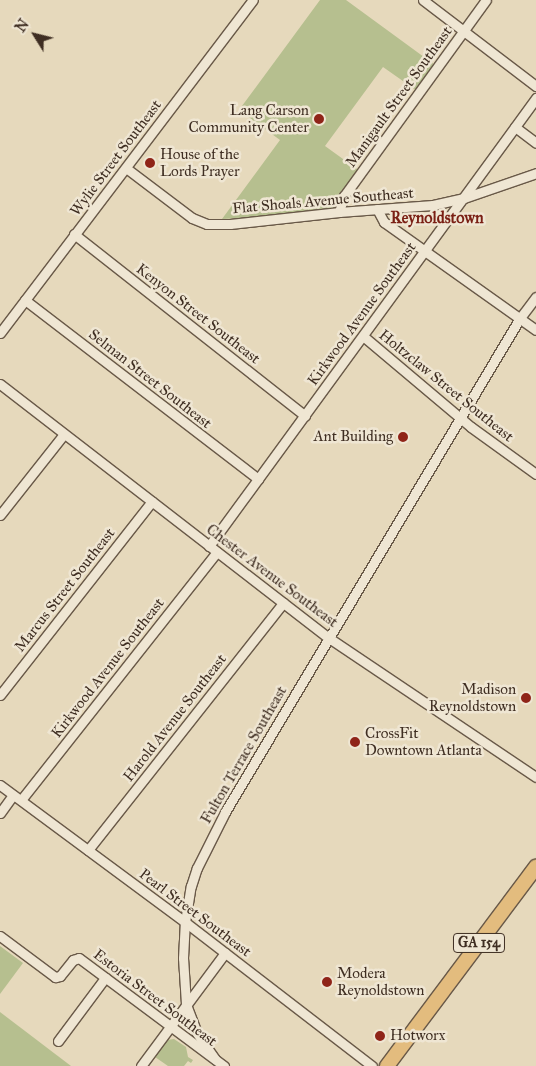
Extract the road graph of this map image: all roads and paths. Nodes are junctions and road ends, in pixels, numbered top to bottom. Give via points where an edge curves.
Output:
1 (253, 0) edge
2 (423, 0) edge
3 (486, 0) edge
4 (464, 31) junction
5 (536, 86) edge
6 (536, 98) edge
7 (515, 127) junction
8 (536, 143) edge
9 (126, 168) junction
10 (536, 173) edge
11 (464, 198) junction
12 (377, 209) junction
13 (339, 212) junction
14 (74, 234) junction
15 (425, 251) junction
16 (536, 297) edge
17 (26, 300) junction
18 (520, 318) junction
19 (536, 330) edge
20 (0, 333) edge
21 (363, 336) junction
22 (0, 384) edge
23 (305, 416) junction
24 (460, 418) junction
25 (64, 434) junction
26 (536, 474) edge
27 (258, 479) junction
28 (152, 501) junction
29 (0, 515) edge
30 (209, 546) junction
31 (217, 552) junction
32 (283, 603) junction
33 (329, 638) junction
34 (0, 695) edge
35 (536, 777) edge
36 (0, 785) edge
37 (17, 798) junction
38 (0, 813) edge
39 (88, 850) junction
40 (536, 867) edge
41 (185, 922) junction
42 (0, 936) edge
43 (225, 953) junction
44 (105, 978) junction
45 (186, 1004) junction
46 (171, 1026) junction
47 (58, 1041) dead end
48 (215, 1059) junction
49 (142, 1066) edge
50 (224, 1066) edge
51 (372, 1066) edge
52 (387, 1066) edge

1 - 9 street, Wylie Street Southeast
2 - 4 street
3 - 4 street, Manigault Street Southeast
4 - 5 street
4 - 13 street, Manigault Street Southeast via 344,196
6 - 7 street, Kirkwood Avenue Southeast
7 - 8 street
7 - 11 street, Kirkwood Avenue Southeast
9 - 13 street, Flat Shoals Avenue Southeast via 192,218 207,224
9 - 14 street, Wylie Street Southeast
10 - 11 street, Flat Shoals Avenue Southeast
11 - 12 street, Flat Shoals Avenue Southeast via 432,205
11 - 15 street, Kirkwood Avenue Southeast
12 - 13 street, Flat Shoals Avenue Southeast
12 - 15 street via 384,222
14 - 17 street, Wylie Street Southeast
14 - 23 street, Kenyon Street Southeast
15 - 18 street
15 - 21 street, Kirkwood Avenue Southeast
16 - 18 street, Fulton Terrace Southeast
17 - 20 street, Wylie Street Southeast
17 - 27 street, Selman Street Southeast
18 - 19 street
18 - 24 street, Fulton Terrace Southeast
21 - 23 street, Kirkwood Avenue Southeast
21 - 24 street, Holtzclaw Street Southeast
22 - 25 street, Chester Avenue Southeast
23 - 27 street, Kirkwood Avenue Southeast
24 - 26 street, Holtzclaw Street Southeast
24 - 33 street, Fulton Terrace Southeast
25 - 28 street, Chester Avenue Southeast
25 - 29 street
27 - 30 street, Kirkwood Avenue Southeast
28 - 30 street, Chester Avenue Southeast
28 - 34 street, Marcus Street Southeast
30 - 31 street, Chester Avenue Southeast
31 - 32 street, Chester Avenue Southeast
31 - 37 street, Kirkwood Avenue Southeast
32 - 33 street, Chester Avenue Southeast
32 - 39 street, Harold Avenue Southeast
33 - 35 street, Chester Avenue Southeast
33 - 41 street, Fulton Terrace Southeast via 204,851 191,886
36 - 37 street, Pearl Street Southeast
37 - 38 street, Kirkwood Avenue Southeast
37 - 39 street, Pearl Street Southeast
39 - 41 street, Pearl Street Southeast
40 - 52 main road, GA 154
41 - 43 street, Pearl Street Southeast
41 - 45 street, Fulton Terrace Southeast
42 - 44 street, Estoria Street Southeast via 55,977 60,976 77,958
43 - 45 street
43 - 51 street, Pearl Street Southeast
44 - 46 street, Estoria Street Southeast
44 - 47 street
45 - 46 street
45 - 48 street, Fulton Terrace Southeast via 196,1033
46 - 48 street, Estoria Street Southeast
46 - 49 street
48 - 50 street, Estoria Street Southeast

